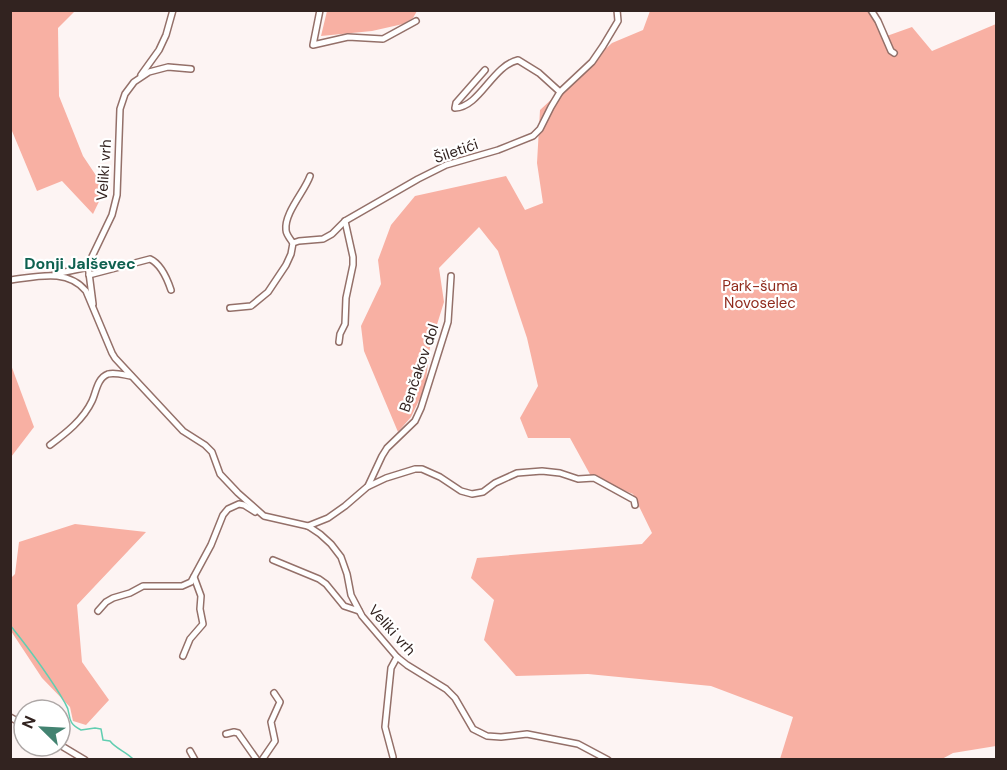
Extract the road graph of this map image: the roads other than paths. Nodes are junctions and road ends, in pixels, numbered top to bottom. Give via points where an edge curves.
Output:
1 (173, 10) edge
2 (320, 10) edge
3 (617, 10) edge
4 (871, 10) edge
5 (416, 21) dead end
6 (894, 53) dead end
7 (191, 69) dead end
8 (485, 70) dead end
9 (139, 78) junction
10 (560, 92) junction
11 (310, 176) dead end
12 (345, 221) junction
13 (293, 243) junction
14 (88, 265) junction
15 (51, 275) junction
16 (89, 275) junction
17 (451, 276) dead end
18 (10, 280) edge
19 (171, 290) dead end
20 (230, 308) dead end
21 (94, 312) junction
22 (339, 342) dead end
23 (131, 376) junction
24 (50, 445) dead end
25 (367, 487) junction
26 (635, 504) dead end
27 (264, 516) junction
28 (308, 526) junction
29 (273, 560) dead end
30 (194, 577) junction
31 (98, 610) dead end
32 (359, 611) junction
33 (183, 656) dead end
34 (396, 657) junction
35 (274, 693) dead end
36 (226, 734) dead end
37 (190, 751) dead end
38 (393, 757) dead end
39 (195, 759) edge
40 (256, 759) edge
41 (262, 759) edge
42 (608, 759) edge

1 - 9 street, Veliki vrh via 159,50
2 - 5 street via 313,45 348,37 383,39
3 - 10 street, Šiletići via 618,21 592,62
4 - 6 street
7 - 9 street via 168,67
8 - 10 street via 455,108 469,102 493,77 518,60
9 - 14 street, Veliki vrh via 125,94 120,109 117,195 112,215
10 - 12 street, Šiletići via 533,136 446,165
11 - 13 street via 287,220 285,231
12 - 13 street, Šiletići via 323,239
12 - 22 street via 353,265
13 - 20 street via 286,265 268,292 251,306
14 - 15 street, Veliki vrh
14 - 16 street, Veliki vrh
15 - 18 street, Veliki vrh
15 - 21 street, Veliki vrh via 81,285
16 - 19 street via 150,259 166,275
16 - 21 street, Veliki vrh
17 - 25 street, Benčakov dol via 448,322 421,408 415,421 387,448
21 - 23 street, Veliki vrh via 112,353
23 - 24 street via 102,377 85,413
23 - 27 street, Veliki vrh via 183,431 212,452 220,474
25 - 26 street via 422,469 472,494 517,473 542,471 578,479 594,478
25 - 28 street via 345,507
27 - 28 street, Veliki vrh
27 - 30 street via 239,504 228,509
28 - 32 street, Veliki vrh via 321,534 341,557
29 - 32 street via 319,579 344,606
30 - 31 street via 182,586 143,586 112,598
30 - 33 street via 201,596 203,622
32 - 34 street, Veliki vrh
34 - 38 street via 390,668 386,727
34 - 42 street, Veliki vrh via 446,689 477,732 501,737 527,734 578,744
35 - 41 street via 280,702 271,723 275,741
36 - 40 street via 238,733
37 - 39 street

